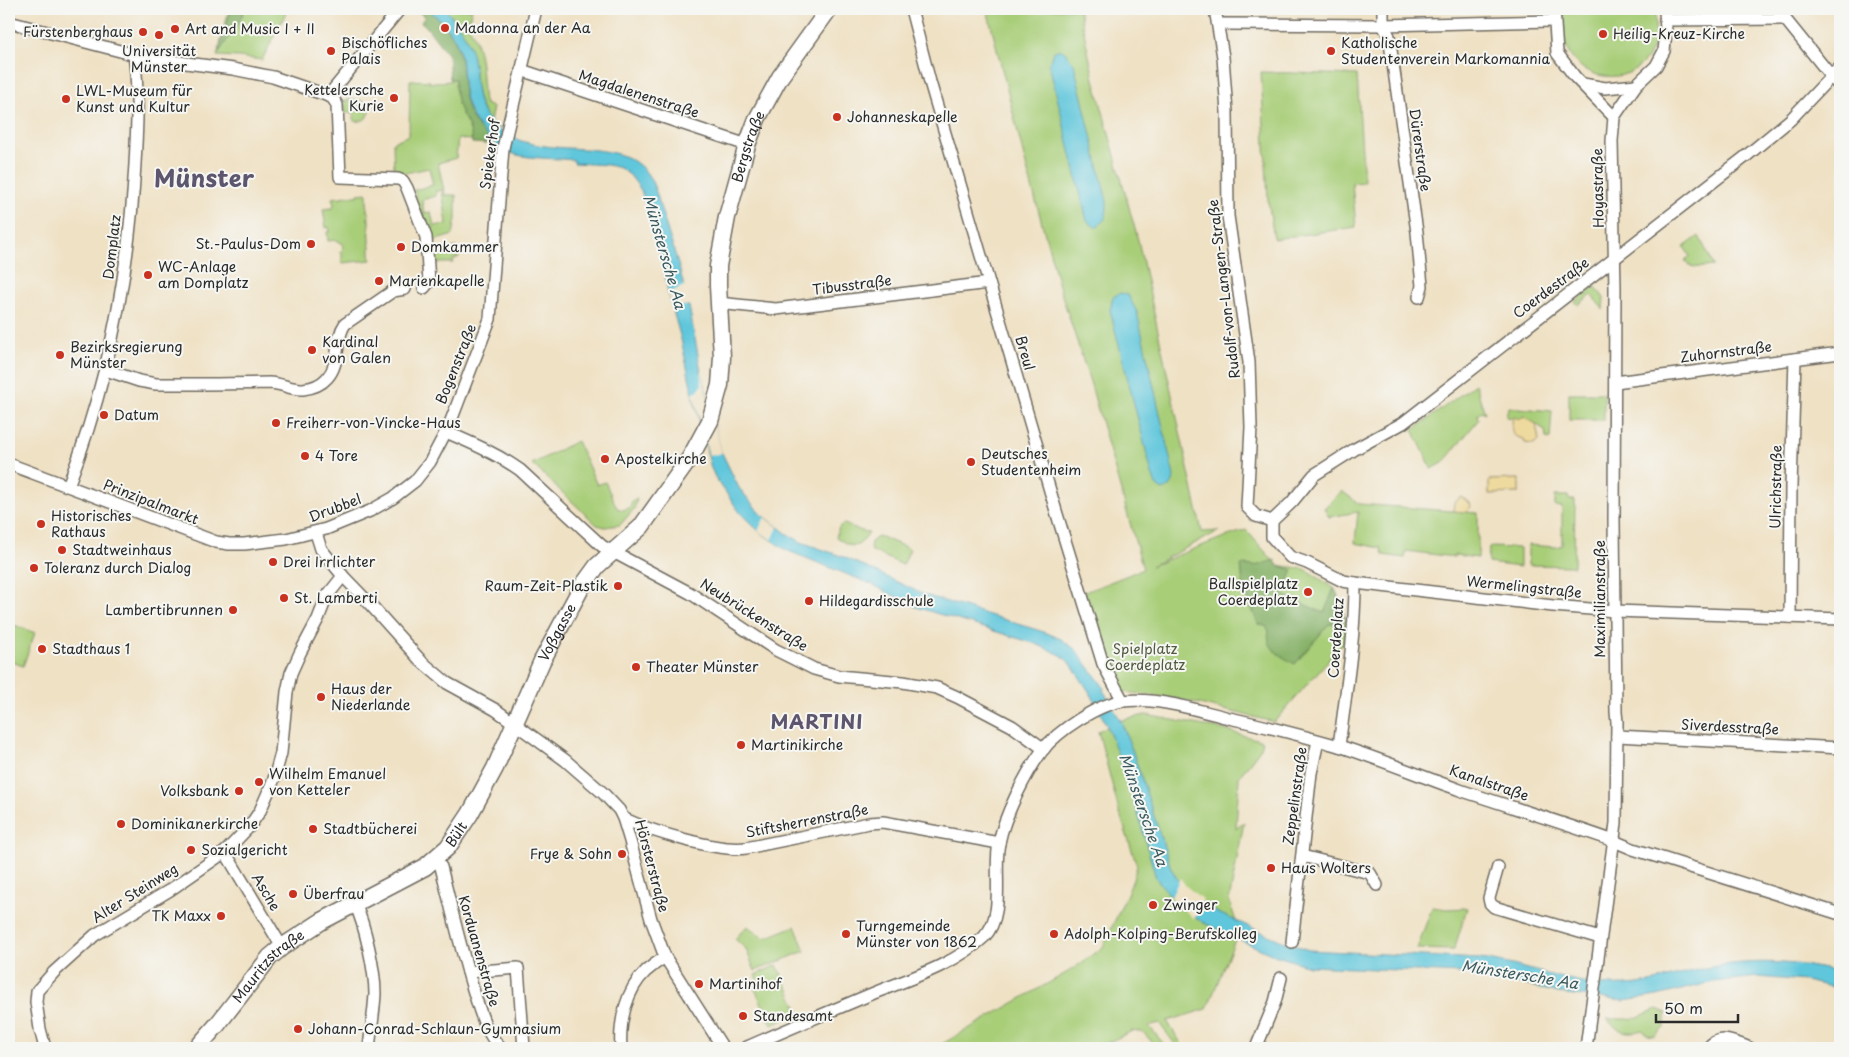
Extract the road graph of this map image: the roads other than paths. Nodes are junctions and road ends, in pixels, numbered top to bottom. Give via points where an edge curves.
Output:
1 (400, 9) edge
2 (536, 9) edge
3 (829, 9) edge
4 (911, 9) edge
5 (1215, 9) edge
6 (1382, 9) edge
7 (1554, 9) edge
8 (1665, 14) edge
9 (1785, 14) edge
10 (1554, 21) junction
11 (9, 22) edge
12 (1218, 24) junction
13 (1383, 24) junction
14 (134, 54) junction
15 (521, 70) junction
16 (1836, 71) edge
17 (1583, 84) junction
18 (1636, 85) junction
19 (1840, 86) edge
20 (328, 96) junction
21 (1614, 117) junction
22 (747, 145) junction
23 (1615, 258) junction
24 (989, 283) junction
25 (424, 288) dead end
26 (405, 289) dead end
27 (1419, 297) dead end
28 (718, 303) junction
29 (492, 307) joint
30 (1840, 353) edge
31 (1795, 359) junction
32 (106, 370) junction
33 (1615, 382) junction
34 (446, 432) junction
35 (9, 464) edge
36 (68, 486) junction
37 (393, 498) joint
38 (1272, 521) junction
39 (316, 533) junction
40 (286, 539) joint
41 (608, 549) junction
42 (343, 576) junction
43 (1355, 583) junction
44 (1615, 611) junction
45 (1790, 617) junction
46 (1840, 619) edge
47 (1117, 702) junction
48 (514, 723) junction
49 (1618, 736) junction
50 (1318, 741) junction
51 (1339, 746) junction
52 (1840, 748) edge
53 (1044, 749) junction
54 (623, 818) junction
55 (1614, 841) junction
56 (999, 843) junction
57 (225, 852) junction
58 (1302, 856) junction
59 (435, 859) junction
60 (1498, 867) dead end
61 (1377, 885) dead end
62 (355, 904) junction
63 (1840, 914) edge
64 (1600, 938) junction
65 (1292, 942) dead end
66 (282, 947) junction
67 (665, 957) junction
68 (468, 972) junction
69 (1281, 978) dead end
70 (45, 1048) edge
71 (198, 1048) edge
72 (370, 1048) edge
73 (500, 1048) edge
74 (524, 1048) edge
75 (621, 1048) edge
76 (723, 1048) edge
77 (746, 1048) edge
78 (1256, 1048) edge
79 (1586, 1048) edge
80 (1708, 1048) edge
81 (1750, 1048) edge

1 - 20 street
2 - 15 street, Spiekerhof
3 - 22 main road, Bergstraße via 780,77
4 - 24 street, Breul
5 - 12 street, Rudolf-von-Langen-Straße
6 - 13 street, Dürerstraße
7 - 10 street
8 - 9 street
8 - 18 street, Hoyastraße via 1664,51 1656,66
9 - 16 street
10 - 13 street
10 - 17 street via 1557,53
11 - 14 street
12 - 13 street
12 - 38 street, Rudolf-von-Langen-Straße via 1227,112 1228,216 1249,362 1251,427 1247,507 1256,516
13 - 27 street, Dürerstraße via 1389,36 1416,232 1422,286
14 - 20 street via 241,70 284,80
14 - 32 street, Domplatz via 137,93 134,180 122,287
15 - 22 street, Magdalenenstraße
15 - 29 street, Spiekerhof via 503,148
16 - 19 street
16 - 23 street, Coerdestraße via 1785,124
17 - 18 street via 1604,88
17 - 21 street
18 - 21 street, Hoyastraße
20 - 25 street via 337,105 340,177 398,179 407,188 426,237 429,282
21 - 23 street, Hoyastraße
22 - 28 main road, Bergstraße via 722,238
23 - 33 street, Maximilianstraße
23 - 38 street, Coerdestraße via 1403,423 1314,475
24 - 28 street, Tibusstraße via 776,309
24 - 47 street, Breul via 1056,511
26 - 32 street via 393,291 343,326 336,361 330,375 320,384 304,388 270,383 156,384
28 - 41 main road, Bergstraße via 722,373 710,421 690,458 641,527
29 - 34 street, Bogenstraße via 486,331
30 - 31 street, Zuhornstraße
31 - 33 street, Zuhornstraße
31 - 45 street, Ulrichstraße via 1790,486
32 - 36 street, Domplatz
33 - 44 street, Maximilianstraße
34 - 37 street, Bogenstraße via 424,472
34 - 41 street, Neubrückenstraße via 490,451 512,465
35 - 36 street, Prinzipalmarkt
36 - 40 street, Prinzipalmarkt via 216,542 244,544
37 - 39 street, Drubbel
38 - 43 street, Coerdeplatz via 1272,537 1290,557 1343,581
39 - 40 street, Drubbel
39 - 42 street, Hörsterstraße via 321,549
41 - 48 main road, Voßgasse via 581,588
41 - 53 street, Neubrückenstraße via 690,593 801,663 839,676 937,688 1012,726
42 - 48 street, Hörsterstraße via 433,672
42 - 57 street, Alter Steinweg via 327,596 292,673 281,753 271,787 249,827
43 - 44 street, Wermelingstraße
43 - 51 street, Coerdeplatz via 1350,667
44 - 45 street, Wermelingstraße
44 - 49 street, Maximilianstraße
45 - 46 street, Wermelingstraße
47 - 50 street, Kanalstraße via 1142,700 1170,705
47 - 53 street via 1067,728
48 - 54 street, Hörsterstraße via 578,771 613,803
48 - 59 main road, Bült via 470,814
49 - 52 street, Siverdesstraße
49 - 55 street, Maximilianstraße
50 - 51 street, Kanalstraße
50 - 58 street, Zeppelinstraße via 1311,773
51 - 55 street, Kanalstraße
53 - 56 street via 1016,796
54 - 56 street, Stiftsherrenstraße via 699,843 734,848 883,822
54 - 67 street, Hörsterstraße
55 - 63 street, Kanalstraße
55 - 64 street, Maximilianstraße
56 - 77 street via 996,910 992,925 983,938 944,964
57 - 66 street, Asche
57 - 70 street, Alter Steinweg via 95,935 54,972 37,991 36,1002
58 - 61 street, Zeppelinstraße via 1370,873
58 - 65 street, Zeppelinstraße
59 - 62 main road, Bült
59 - 68 street, Korduanenstraße via 441,867
60 - 64 street via 1489,898 1494,907
62 - 66 main road, Mauritzstraße via 309,928
62 - 72 street via 374,983
64 - 79 street, Maximilianstraße
66 - 71 main road, Mauritzstraße via 270,957
67 - 75 street via 646,972 630,994 621,1023
67 - 76 street, Hörsterstraße
68 - 73 street, Korduanenstraße via 485,1023
68 - 74 street via 518,968
69 - 78 street
80 - 81 street via 1711,1043 1726,1040

